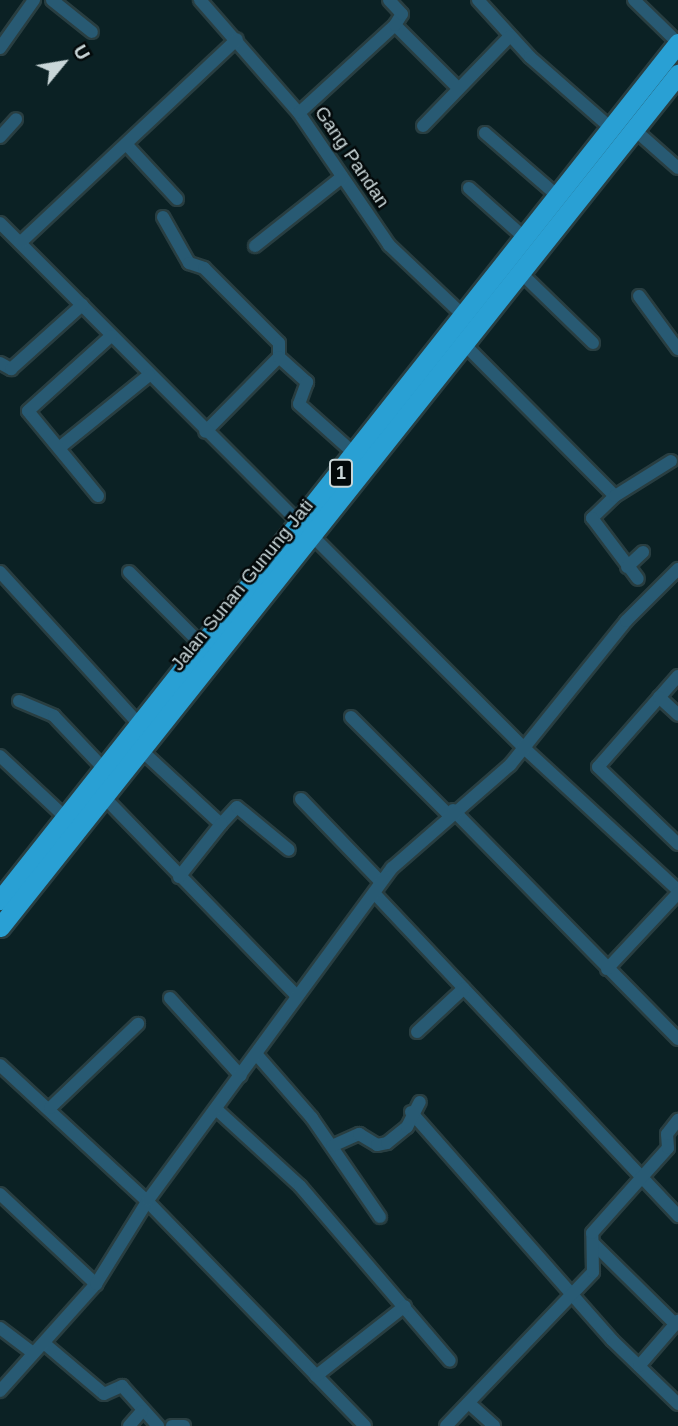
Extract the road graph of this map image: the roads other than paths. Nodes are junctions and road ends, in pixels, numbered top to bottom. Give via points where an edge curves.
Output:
1 (34, 0) edge
2 (52, 0) edge
3 (389, 0) edge
4 (478, 0) edge
5 (634, 0) edge
6 (205, 2) edge
7 (396, 25) junction
8 (92, 32) dead end
9 (509, 37) junction
10 (237, 39) junction
11 (678, 43) edge
12 (0, 48) edge
13 (678, 74) edge
14 (457, 87) junction
15 (299, 113) junction
16 (16, 119) dead end
17 (622, 126) junction
18 (423, 127) dead end
19 (485, 133) dead end
20 (0, 137) edge
21 (126, 144) junction
22 (678, 169) edge
23 (342, 177) junction
24 (469, 188) dead end
25 (559, 197) junction
26 (177, 199) dead end
27 (163, 218) dead end
28 (0, 223) edge
29 (526, 239) junction
30 (21, 242) junction
31 (256, 246) dead end
32 (522, 274) junction
33 (639, 296) dead end
34 (82, 305) junction
35 (472, 323) junction
36 (111, 336) junction
37 (593, 343) dead end
38 (466, 346) junction
39 (678, 349) edge
40 (279, 357) junction
41 (0, 363) edge
42 (149, 375) junction
43 (401, 413) junction
44 (205, 432) junction
45 (59, 448) junction
46 (356, 455) junction
47 (671, 461) dead end
48 (99, 496) dead end
49 (615, 496) junction
50 (305, 529) junction
51 (643, 552) dead end
52 (627, 567) junction
53 (678, 569) edge
54 (0, 572) edge
55 (129, 572) dead end
56 (638, 579) dead end
57 (203, 646) junction
58 (678, 676) edge
59 (659, 697) junction
60 (19, 701) dead end
61 (678, 715) edge
62 (351, 717) dead end
63 (150, 719) junction
64 (524, 748) junction
65 (141, 750) junction
66 (0, 756) edge
67 (109, 774) junction
68 (103, 796) junction
69 (301, 799) dead end
70 (76, 812) junction
71 (450, 812) junction
72 (221, 824) junction
73 (678, 844) edge
74 (289, 850) dead end
75 (29, 877) junction
76 (179, 877) junction
77 (377, 887) junction
78 (678, 891) edge
79 (0, 900) edge
80 (0, 928) edge
81 (607, 969) junction
82 (464, 988) junction
83 (296, 995) junction
84 (170, 998) dead end
85 (138, 1024) dead end
86 (417, 1032) dead end
87 (678, 1039) edge
88 (257, 1055) junction
89 (0, 1065) edge
90 (241, 1076) junction
91 (50, 1108) junction
92 (216, 1109) junction
93 (678, 1120) edge
94 (332, 1146) junction
95 (641, 1178) junction
96 (0, 1194) edge
97 (147, 1201) junction
98 (678, 1216) edge
99 (380, 1217) dead end
100 (590, 1240) junction
101 (96, 1284) junction
102 (574, 1295) junction
103 (405, 1306) junction
104 (676, 1323) edge
105 (0, 1328) edge
106 (45, 1344) junction
107 (33, 1353) junction
108 (450, 1361) dead end
109 (639, 1366) junction
110 (316, 1376) junction
111 (0, 1391) edge
112 (678, 1404) edge
113 (471, 1405) junction
114 (142, 1411) junction
115 (129, 1426) edge
116 (158, 1426) edge
117 (172, 1426) edge
118 (184, 1426) edge
119 (365, 1426) edge
120 (446, 1426) edge
121 (494, 1426) edge

1 - 12 street
2 - 8 street
3 - 7 street via 402,14
4 - 9 street
5 - 11 street
6 - 10 street, Gang Pandan
7 - 14 street
7 - 15 street
9 - 14 street
9 - 17 street
10 - 15 street, Gang Pandan
10 - 21 street
11 - 17 highway, 1
13 - 17 highway, Jalan Sunan Gunung Jati / 1
14 - 18 street
15 - 23 street, Gang Pandan
16 - 20 street
17 - 22 street
17 - 25 highway, 1
17 - 32 highway, Jalan Sunan Gunung Jati / 1
19 - 25 street
21 - 26 street
21 - 30 street
23 - 31 street
23 - 35 street, Gang Pandan via 389,245
24 - 29 street
25 - 29 highway, 1
27 - 40 street via 189,263 204,268 279,342
28 - 30 street
29 - 35 highway, 1
30 - 34 street
32 - 35 highway, Jalan Sunan Gunung Jati / 1
32 - 37 street
33 - 39 street
34 - 36 street
34 - 41 street via 11,369
35 - 38 highway, Jalan Sunan Gunung Jati / 1
35 - 43 highway, 1
36 - 42 street
36 - 45 street via 29,407
38 - 43 highway, Jalan Sunan Gunung Jati / 1
38 - 49 street
40 - 44 street
40 - 46 street via 307,382 299,404
42 - 44 street
42 - 45 street
43 - 46 highway, 1
43 - 50 highway, Jalan Sunan Gunung Jati / 1
44 - 50 street
45 - 48 street
46 - 50 highway, 1
47 - 49 street
49 - 52 street via 592,518
50 - 57 highway, 1
50 - 63 highway, Jalan Sunan Gunung Jati / 1
50 - 64 street
51 - 52 street
52 - 56 street
53 - 64 street via 626,621
54 - 63 street
55 - 57 street
57 - 63 highway, 1
58 - 59 street
59 - 61 street
59 - 73 street via 598,767
60 - 67 street via 44,709
62 - 71 street
63 - 65 highway, Jalan Sunan Gunung Jati / 1
63 - 67 highway, 1
64 - 71 street
64 - 78 street
65 - 67 highway, Jalan Sunan Gunung Jati / 1
65 - 72 street
66 - 70 street
67 - 68 highway, Jalan Sunan Gunung Jati / 1
67 - 70 highway, 1
68 - 70 highway, Jalan Sunan Gunung Jati / 1
68 - 76 street
69 - 77 street
70 - 75 highway, 1
71 - 77 street
71 - 81 street
72 - 74 street via 237,807
72 - 76 street
75 - 79 highway, 1
75 - 80 highway, 1
76 - 83 street
77 - 82 street
77 - 83 street
78 - 81 street
81 - 87 street
82 - 86 street
82 - 95 street
83 - 88 street
84 - 90 street
85 - 91 street
88 - 90 street
88 - 94 street
89 - 91 street
90 - 92 street
91 - 97 street
92 - 97 street
92 - 103 street via 300,1186
93 - 95 street via 667,1134 668,1148
94 - 99 street
94 - 102 street via 359,1134 377,1145 387,1143 407,1127 415,1107
95 - 98 street
95 - 100 street
96 - 101 street
97 - 101 street
97 - 110 street
100 - 102 street via 597,1264
100 - 104 street
101 - 106 street
102 - 109 street
102 - 113 street
103 - 108 street
103 - 110 street
104 - 109 street
105 - 107 street
106 - 107 street
106 - 114 street via 104,1394 122,1386
107 - 111 street
109 - 112 street
110 - 119 street
113 - 120 street
113 - 121 street
114 - 115 street
114 - 116 street
117 - 118 street

